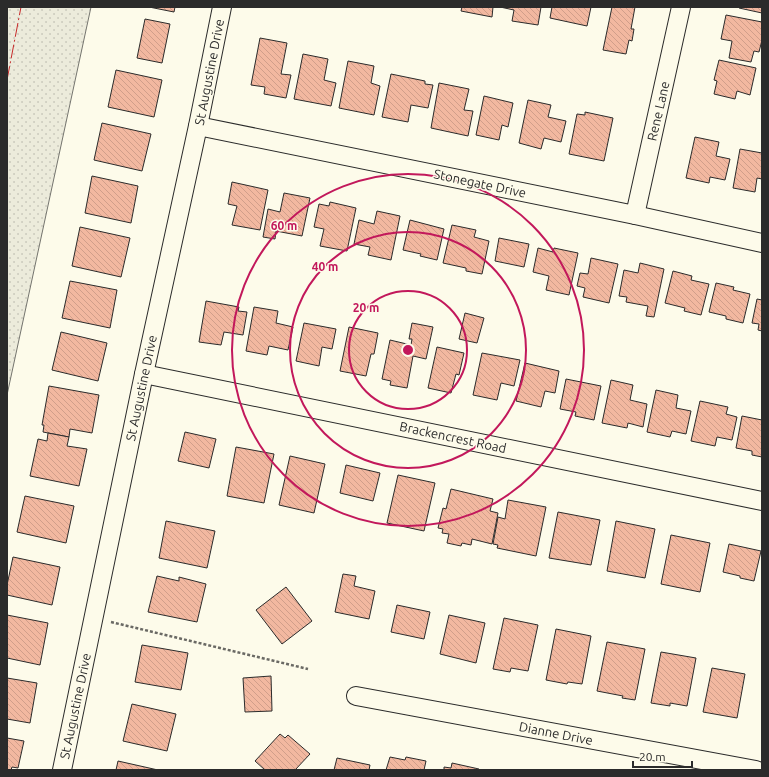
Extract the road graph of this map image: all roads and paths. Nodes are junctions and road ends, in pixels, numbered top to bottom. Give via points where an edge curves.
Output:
1 (222, 7) edge
2 (682, 7) edge
3 (198, 126) junction
4 (635, 215) junction
5 (762, 243) edge
6 (144, 374) junction
7 (762, 501) edge
8 (93, 618) junction
9 (308, 669) dead end
10 (356, 696) dead end
11 (62, 770) edge
12 (756, 770) edge

1 - 3 street, St Augustine Drive
2 - 4 street, Rene Lane
3 - 4 street, Stonegate Drive
3 - 6 street, St Augustine Drive
4 - 5 street, Stonegate Drive
6 - 7 street, Brackencrest Road
6 - 8 street, St Augustine Drive
8 - 9 path
8 - 11 street, St Augustine Drive
10 - 12 street, Dianne Drive

